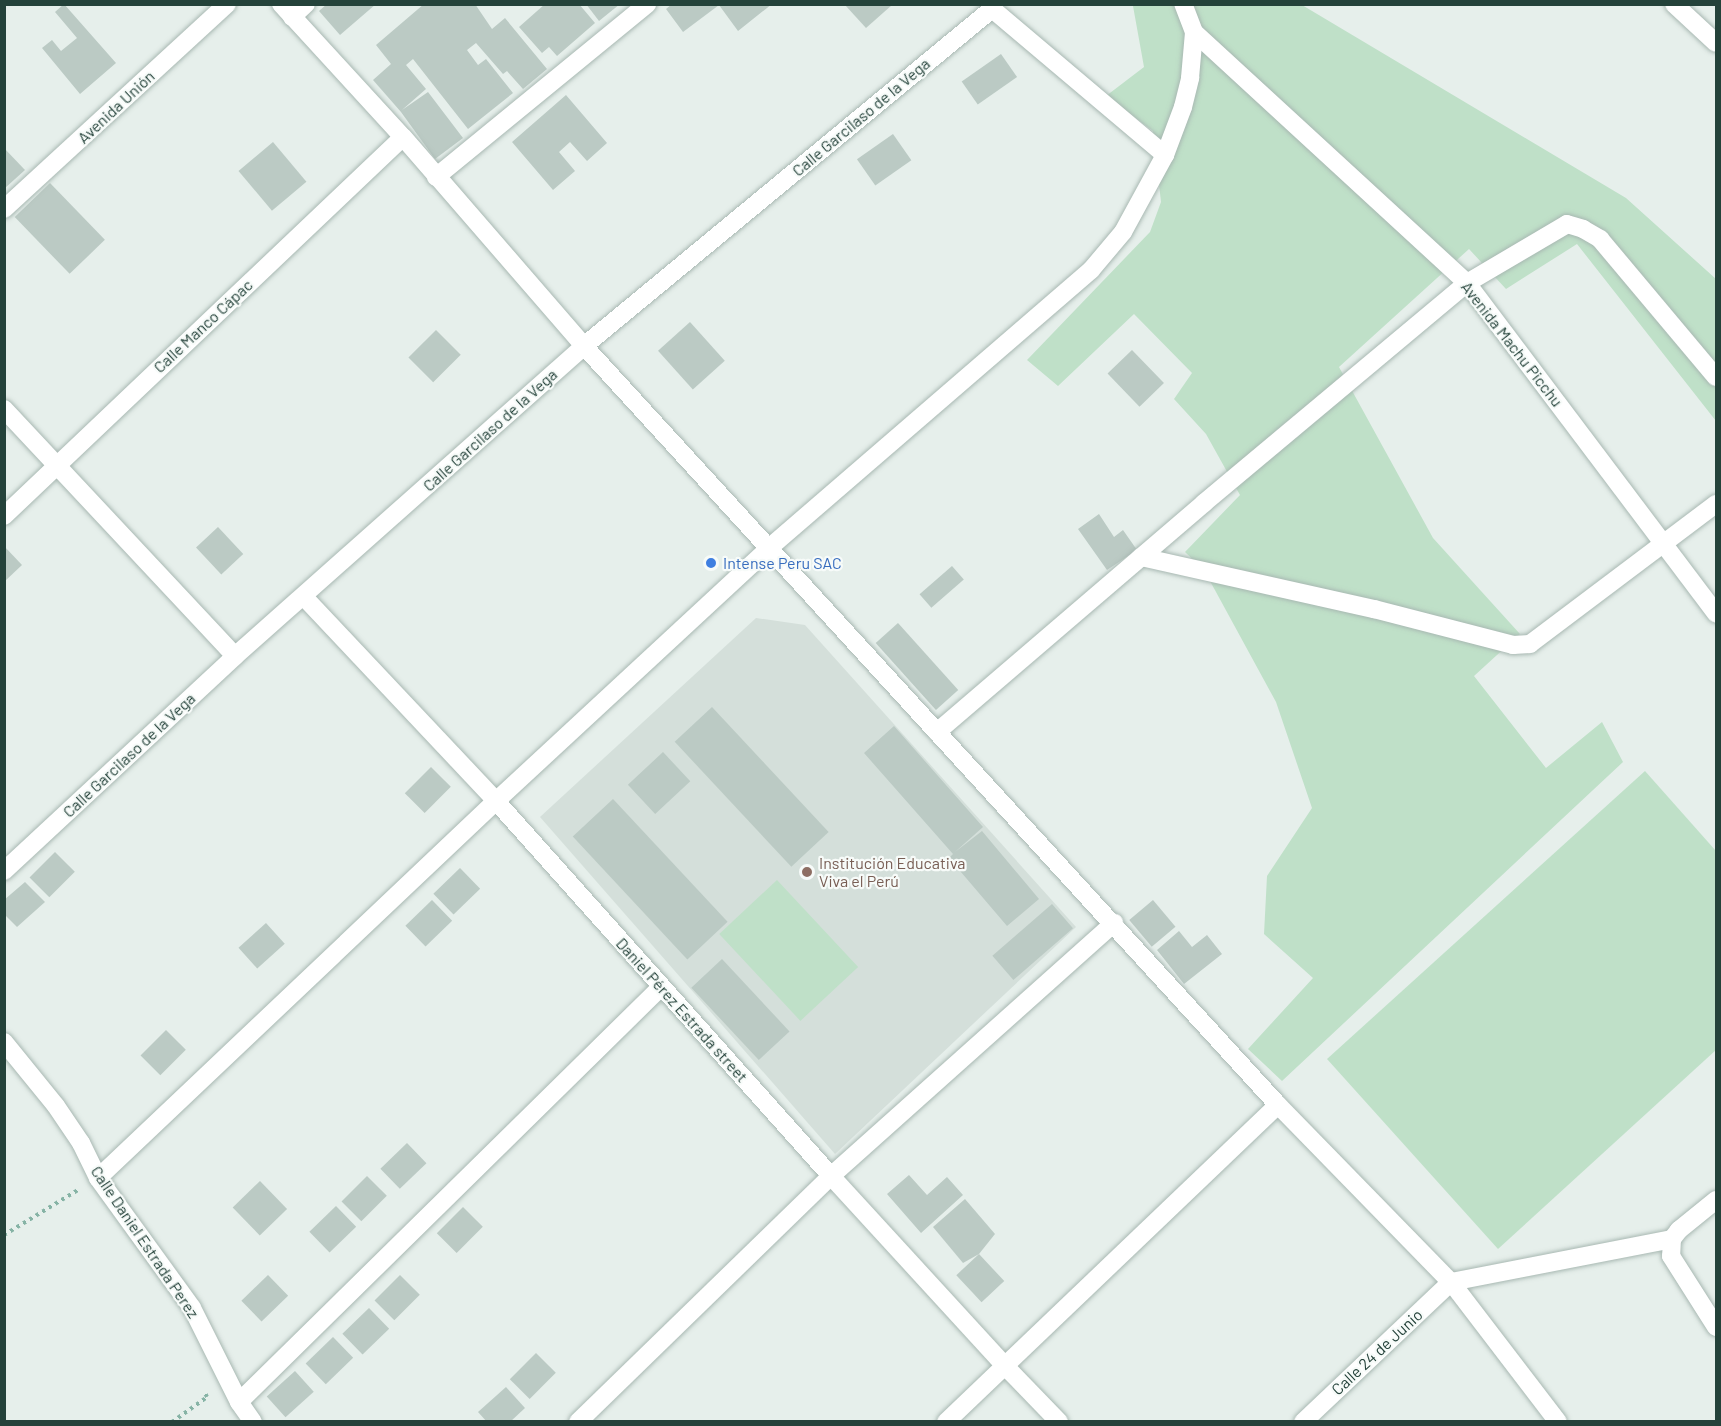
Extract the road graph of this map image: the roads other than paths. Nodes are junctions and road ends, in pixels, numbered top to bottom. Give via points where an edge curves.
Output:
1 (227, 4) edge
2 (306, 4) edge
3 (647, 4) edge
4 (1183, 4) edge
5 (1674, 4) edge
6 (991, 7) edge
7 (286, 11) edge
8 (1194, 32) junction
9 (1716, 43) edge
10 (403, 137) junction
11 (1165, 155) junction
12 (436, 177) junction
13 (4, 209) edge
14 (1467, 283) junction
15 (584, 346) junction
16 (1716, 377) edge
17 (4, 409) edge
18 (57, 465) junction
19 (1716, 504) edge
20 (4, 516) edge
21 (1665, 544) junction
22 (769, 549) junction
23 (1141, 557) junction
24 (304, 597) junction
25 (1716, 614) edge
26 (235, 656) junction
27 (937, 732) junction
28 (496, 801) junction
29 (4, 871) edge
30 (1114, 923) junction
31 (661, 987) junction
32 (4, 1042) edge
33 (1278, 1105) junction
34 (831, 1176) junction
35 (98, 1178) junction
36 (1716, 1200) edge
37 (1672, 1239) junction
38 (1451, 1282) junction
39 (1716, 1327) edge
40 (1005, 1366) junction
41 (240, 1402) junction
42 (253, 1422) edge
43 (578, 1422) edge
44 (946, 1422) edge
45 (1059, 1422) edge
46 (1303, 1422) edge
47 (1558, 1422) edge

1 - 13 street, Avenida Unión
2 - 7 street
3 - 12 street
4 - 8 street
5 - 9 street
6 - 11 street
6 - 15 street, Calle Garcilaso de la Vega
7 - 10 street
8 - 11 street via 1191,78
8 - 14 street, Avenida Machu Picchu
10 - 12 street
10 - 18 street, Calle Manco Cápac
11 - 22 street via 1123,232 1091,270
12 - 15 street
14 - 16 street via 1567,224 1583,229 1600,240
14 - 21 street, Avenida Machu Picchu
14 - 23 street
15 - 22 street
15 - 24 street, Calle Garcilaso de la Vega
17 - 18 street
18 - 20 street, Calle Manco Cápac
18 - 26 street
19 - 21 street
21 - 23 street via 1547,633 1530,644 1513,645 1374,609
21 - 25 street, Avenida Machu Picchu
22 - 27 street
22 - 28 street
23 - 27 street
24 - 26 street, Calle Garcilaso de la Vega
24 - 28 street, Daniel Pérez Estrada street
26 - 29 street, Calle Garcilaso de la Vega
27 - 30 street
28 - 31 street, Daniel Pérez Estrada street
28 - 35 street
30 - 33 street
30 - 34 street
31 - 34 street, Daniel Pérez Estrada street
31 - 41 street
32 - 35 street, Calle Daniel Estrada Perez via 56,1106
33 - 38 street
33 - 40 street
34 - 40 street, Daniel Pérez Estrada street
34 - 43 street
35 - 41 street, Calle Daniel Estrada Perez via 192,1308
36 - 37 street
37 - 38 street
37 - 39 street via 1671,1256
38 - 46 street, Calle 24 de Junio
38 - 47 street
40 - 44 street
40 - 45 street, Daniel Pérez Estrada street
41 - 42 street, Calle Daniel Estrada Perez

